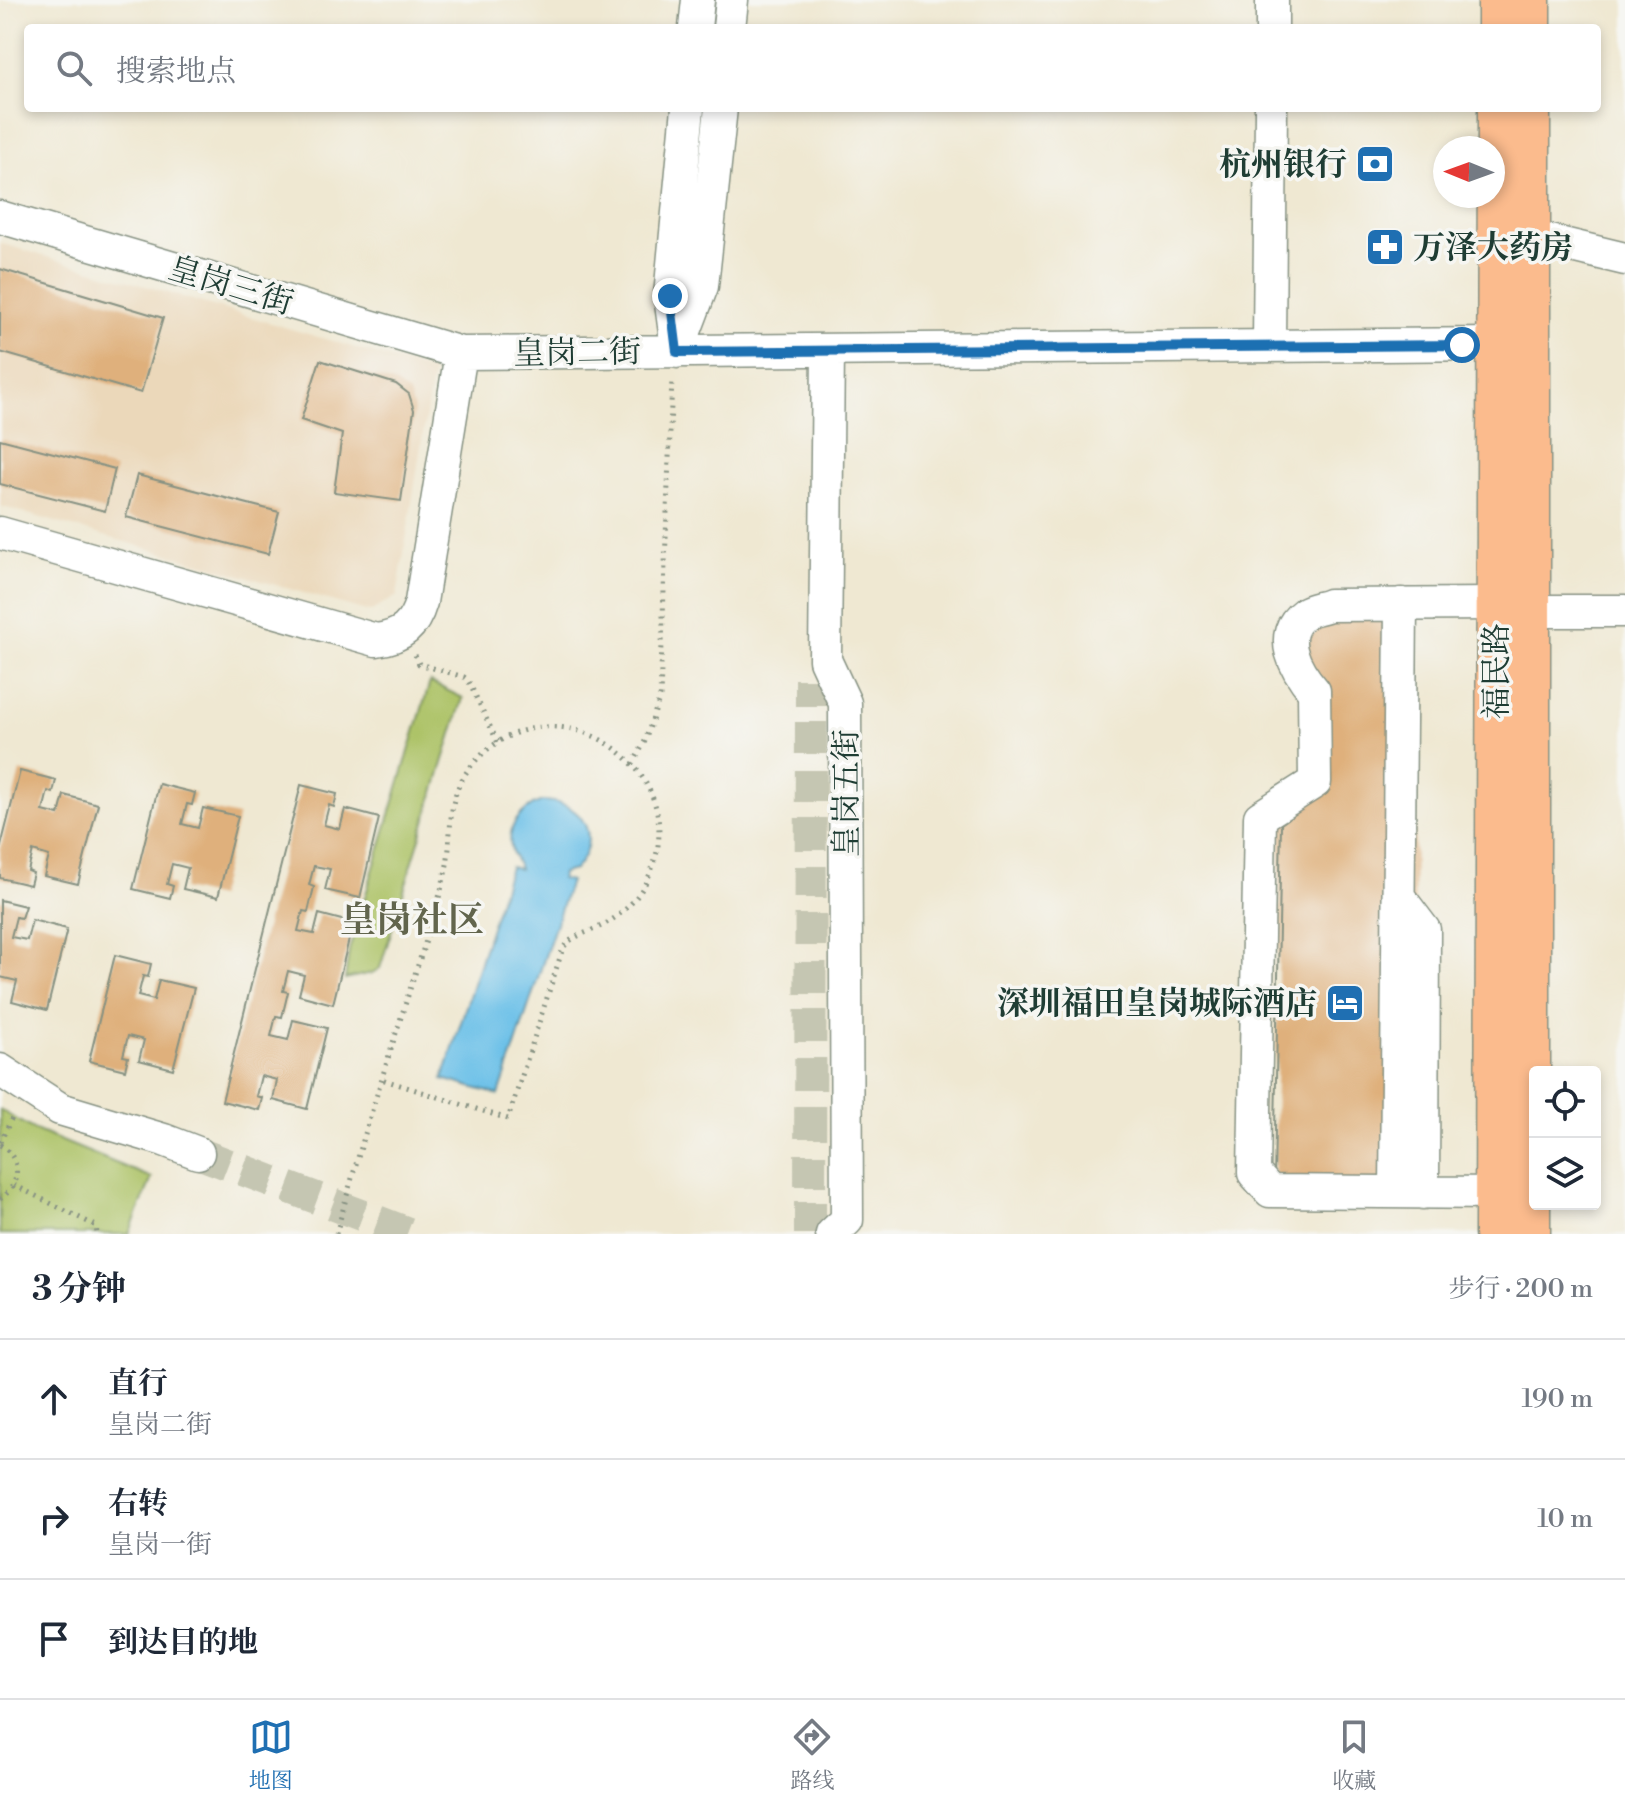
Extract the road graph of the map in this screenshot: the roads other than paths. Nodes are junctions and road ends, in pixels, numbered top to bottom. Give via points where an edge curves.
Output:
1 (698, 0) edge
2 (732, 0) edge
3 (1272, 0) edge
4 (1498, 0) edge
5 (1530, 0) edge
6 (695, 24) edge
7 (729, 24) edge
8 (1272, 24) edge
9 (1498, 24) edge
10 (1530, 24) edge
11 (688, 112) edge
12 (721, 112) edge
13 (1271, 112) edge
14 (1498, 112) edge
15 (1530, 112) edge
16 (0, 217) edge
17 (1530, 236) junction
18 (1625, 259) edge
19 (1497, 344) junction
20 (1269, 346) junction
21 (820, 350) junction
22 (675, 352) junction
23 (461, 353) junction
24 (0, 533) edge
25 (1401, 604) junction
26 (1513, 608) junction
27 (1625, 611) edge
28 (811, 679) tunnel mouth
29 (0, 1070) edge
30 (198, 1153) tunnel mouth
31 (1409, 1192) junction
32 (1495, 1193) junction
33 (832, 1234) edge
34 (1495, 1234) edge
35 (1530, 1234) edge

1 - 6 street
2 - 7 street
3 - 8 street
4 - 9 main road
5 - 10 main road
11 - 22 street via 670,296
12 - 22 street via 702,286
13 - 20 street
14 - 19 main road, 福民路
15 - 17 main road, 福民路
16 - 23 street, 皇岗三街
17 - 18 street
17 - 26 main road, 福民路
19 - 20 street, 皇岗二街
19 - 26 main road, 福民路
20 - 21 street, 皇岗二街
21 - 22 street, 皇岗二街
21 - 28 street
21 - 33 street, 皇岗五街 via 825,660 845,703 847,1220
22 - 23 street, 皇岗二街
23 - 24 street via 421,602 416,619 391,638 376,640
25 - 26 street
25 - 31 street via 1399,897
25 - 31 street via 1329,605 1305,613 1291,630 1290,651 1299,674 1314,691 1315,782 1260,817 1254,1173 1270,1191
26 - 27 street
26 - 32 main road, 福民路
26 - 35 main road, 福民路
29 - 30 street via 60,1109
31 - 32 street
32 - 34 main road, 福民路

